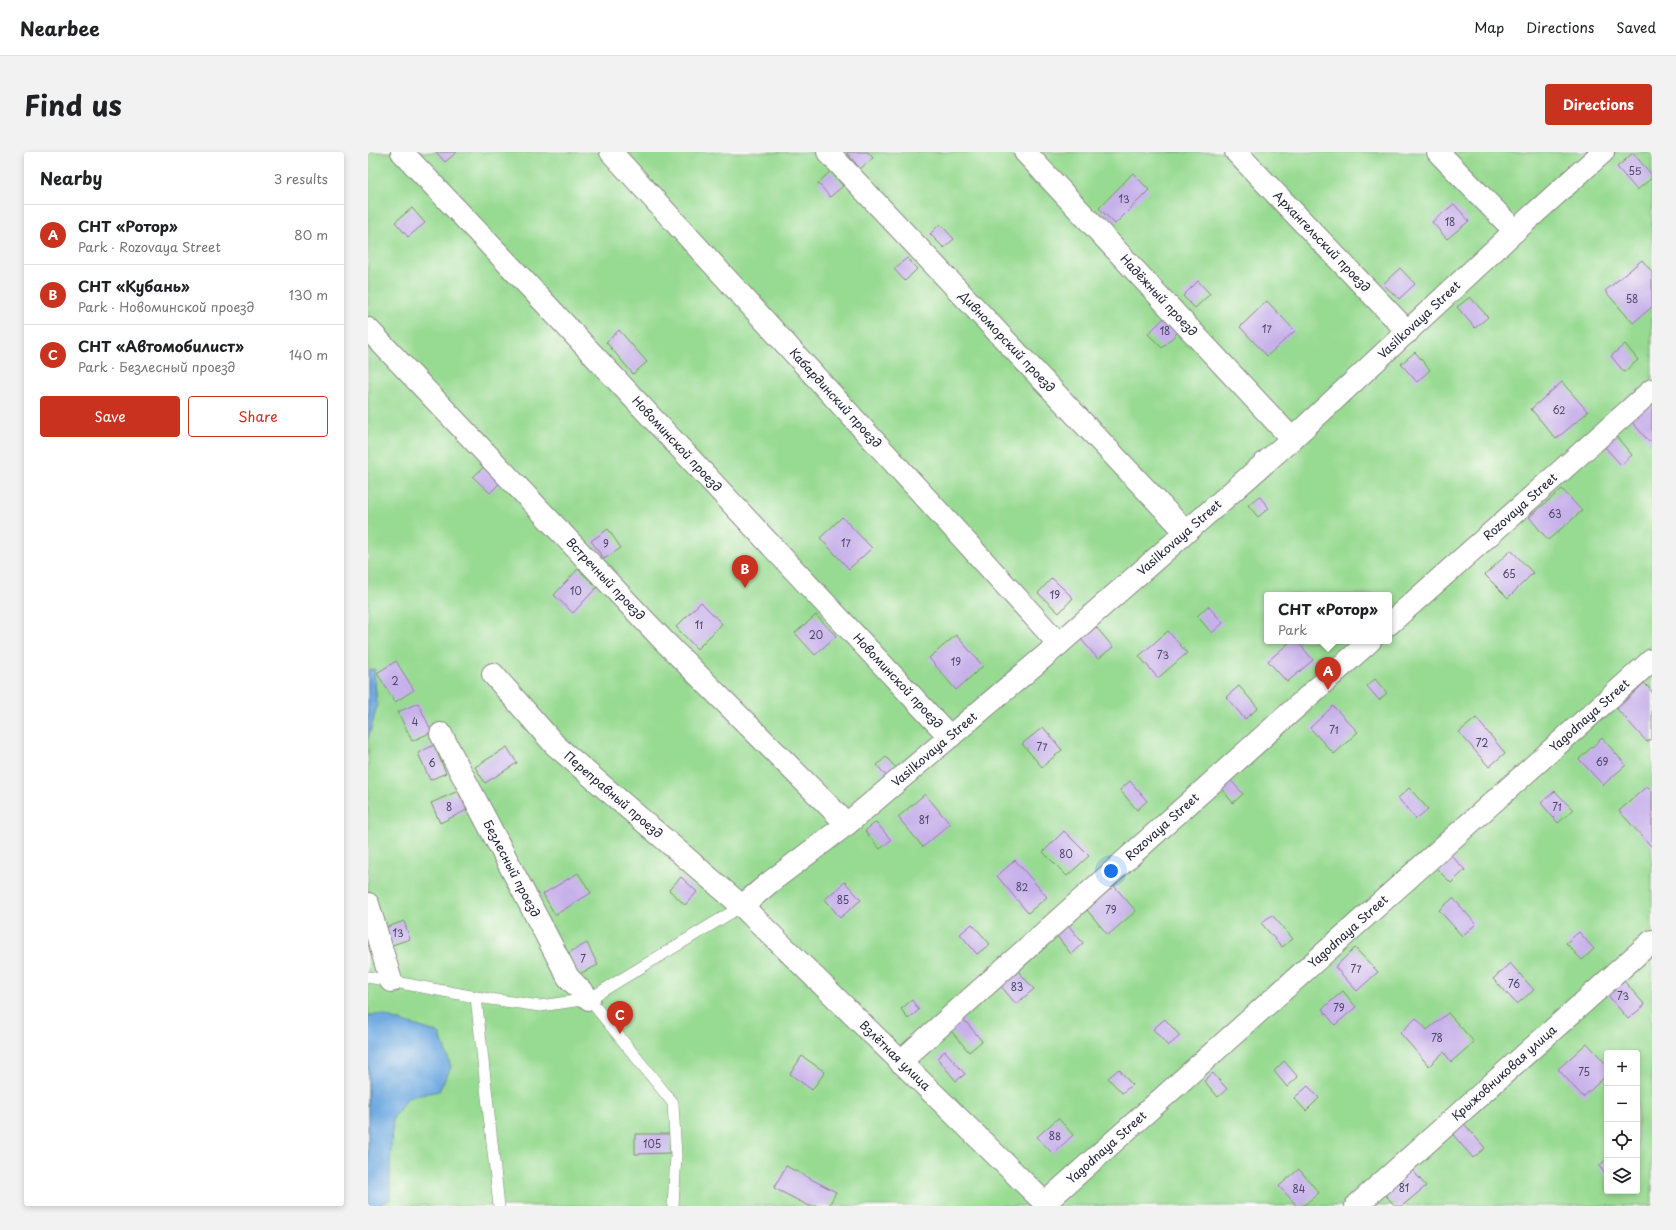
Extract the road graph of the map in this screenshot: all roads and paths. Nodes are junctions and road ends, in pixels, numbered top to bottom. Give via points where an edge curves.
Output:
1 (402, 152) edge
2 (611, 152) edge
3 (828, 152) edge
4 (1025, 152) edge
5 (1236, 152) edge
6 (1438, 152) edge
7 (1604, 152) edge
8 (1515, 231) junction
9 (368, 329) edge
10 (1408, 332) junction
11 (1652, 390) edge
12 (1292, 439) junction
13 (1186, 532) junction
14 (1392, 621) edge
15 (1059, 644) junction
16 (1367, 644) edge
17 (1652, 660) edge
18 (493, 674) dead end
19 (441, 734) dead end
20 (950, 737) junction
21 (847, 824) junction
22 (368, 904) edge
23 (742, 906) junction
24 (1652, 941) edge
25 (368, 977) edge
26 (391, 981) junction
27 (476, 997) junction
28 (590, 999) junction
29 (900, 1062) junction
30 (1047, 1205) edge
31 (499, 1206) edge
32 (673, 1206) edge
33 (1356, 1206) edge

1 - 20 street, Новоминской проезд
2 - 15 street, Кабардинский проезд
3 - 13 street, Дивноморский проезд
4 - 12 street, Надёжный проезд
5 - 10 street, Архангельский проезд
6 - 8 street
7 - 8 street, Vasilkovaya Street
8 - 10 street, Vasilkovaya Street
9 - 21 street, Встречный проезд via 664,642
10 - 12 street, Vasilkovaya Street
11 - 14 street, Rozovaya Street
12 - 13 street, Vasilkovaya Street
13 - 15 street, Vasilkovaya Street
15 - 20 street, Vasilkovaya Street
16 - 29 street, Rozovaya Street
17 - 30 street, Yagodnaya Street
18 - 23 street, Переправный проезд via 555,745
19 - 28 street, Безлесный проезд via 568,977
20 - 21 street, Vasilkovaya Street
21 - 23 street, Vasilkovaya Street
22 - 26 street
23 - 28 lane
23 - 29 street, Взлётная улица
24 - 33 street, Крыжовниковая улица
25 - 26 lane
26 - 27 lane
27 - 28 lane via 540,1006
27 - 31 lane
28 - 32 lane via 674,1103 676,1156
29 - 30 street, Взлётная улица

